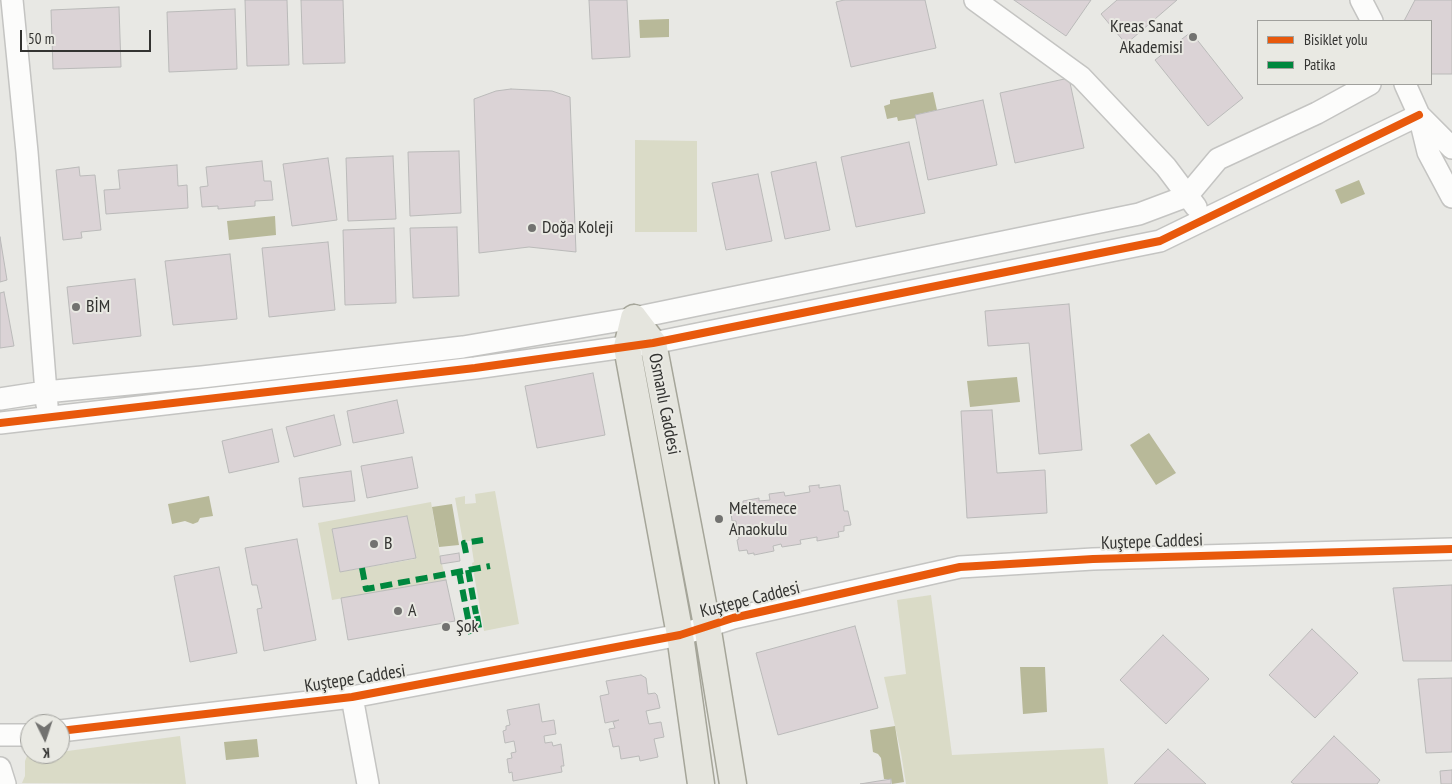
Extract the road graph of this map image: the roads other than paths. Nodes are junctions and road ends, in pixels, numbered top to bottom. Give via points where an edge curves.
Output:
1 (12, 0) edge
2 (975, 0) edge
3 (1361, 0) edge
4 (1371, 20) edge
5 (1368, 85) edge
6 (1405, 85) edge
7 (1419, 115) junction
8 (1452, 148) edge
9 (1187, 196) junction
10 (1452, 197) edge
11 (1204, 220) junction
12 (634, 318) junction
13 (653, 343) junction
14 (627, 347) junction
15 (45, 392) junction
16 (0, 399) edge
17 (49, 417) junction
18 (0, 423) edge
19 (1452, 549) edge
20 (707, 625) junction
21 (680, 634) junction
22 (352, 697) junction
23 (70, 730) edge
24 (0, 734) edge
25 (20, 735) edge
26 (0, 768) edge
27 (5, 784) edge
28 (368, 784) edge
29 (701, 784) edge
30 (732, 784) edge

1 - 15 street
2 - 9 street via 1081,77 1166,167
3 - 4 street
5 - 9 street via 1218,159
6 - 7 street
7 - 8 street
7 - 10 street via 1428,152
7 - 11 street
9 - 11 street
9 - 12 street via 1140,214
11 - 13 street via 1160,241
12 - 13 main road, Osmanlı Caddesi
12 - 14 main road, Osmanlı Caddesi
12 - 15 street via 463,347
13 - 14 street
13 - 20 main road, Osmanlı Caddesi
14 - 17 street via 475,368
14 - 21 main road, Osmanlı Caddesi
15 - 16 street
15 - 17 street
17 - 18 street
19 - 20 street, Kuştepe Caddesi via 1094,559 960,567
20 - 21 street, Kuştepe Caddesi
20 - 30 main road, Osmanlı Caddesi
21 - 22 street, Kuştepe Caddesi
21 - 29 main road, Osmanlı Caddesi
22 - 23 street, Kuştepe Caddesi
22 - 28 street
24 - 25 street
26 - 27 street

